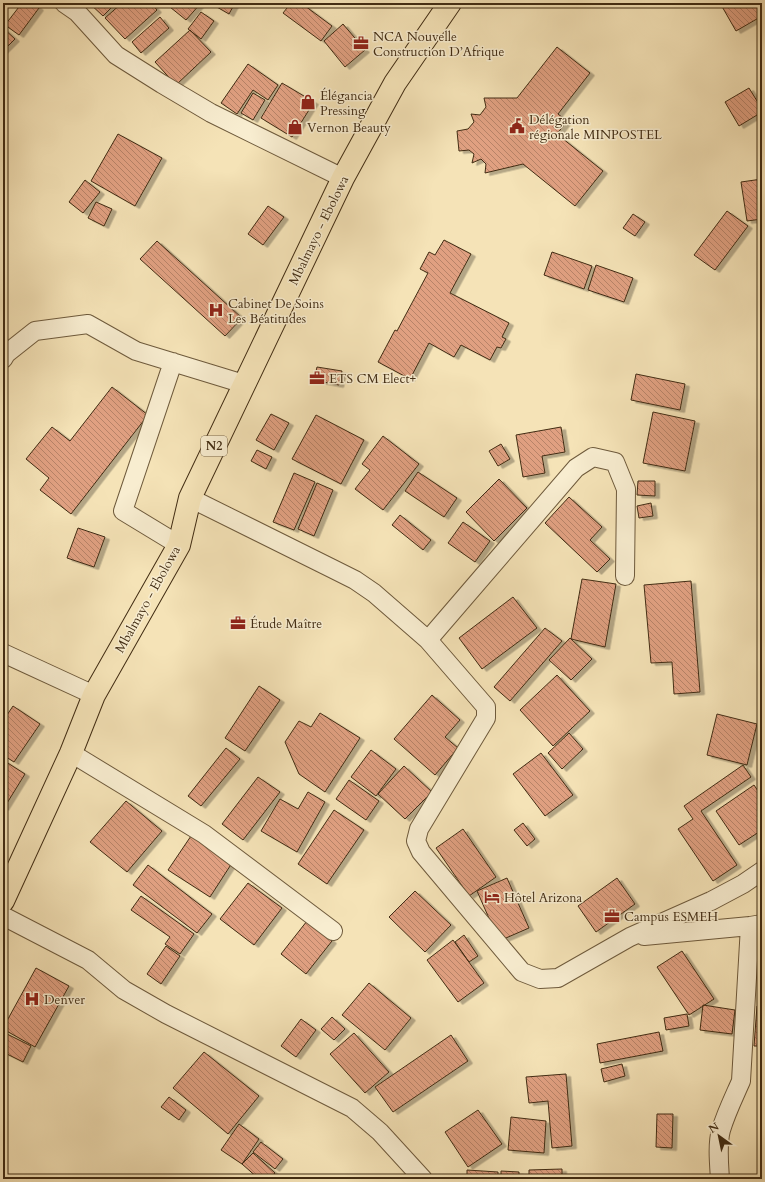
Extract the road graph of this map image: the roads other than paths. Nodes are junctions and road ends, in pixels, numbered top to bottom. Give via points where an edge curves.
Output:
1 (64, 3) edge
2 (450, 3) edge
3 (343, 178) junction
4 (3, 359) edge
5 (173, 362) junction
6 (244, 384) junction
7 (190, 498) junction
8 (179, 545) junction
9 (625, 576) dead end
10 (428, 640) junction
11 (3, 653) edge
12 (94, 695) junction
13 (71, 753) junction
14 (762, 871) edge
15 (3, 900) edge
16 (3, 916) edge
17 (756, 925) edge
18 (333, 931) dead end
19 (630, 938) junction
20 (423, 1179) edge
21 (720, 1179) edge

1 - 3 street via 77,12 116,55 162,84 211,113
2 - 3 highway, Mbalmayo - Ebolowa / N2 via 394,83
3 - 6 highway, Mbalmayo - Ebolowa / N2
4 - 5 street via 35,332 88,324 136,351
5 - 6 street
5 - 8 street via 123,512
6 - 7 highway, Mbalmayo - Ebolowa / N2
7 - 8 highway, Mbalmayo - Ebolowa / N2
7 - 10 street via 355,580 374,593
8 - 12 highway, Mbalmayo - Ebolowa / N2
9 - 10 street via 626,489 615,462 593,457 576,468
10 - 19 street via 486,707 486,718 419,829 416,841 421,852 522,972 534,977 558,978
11 - 12 street
12 - 13 highway, Mbalmayo - Ebolowa / N2
13 - 15 highway, Mbalmayo - Ebolowa / N2
13 - 18 street via 204,834
14 - 19 street via 743,884
16 - 20 street via 88,960 124,990 166,1014 352,1108 380,1132
17 - 19 street
17 - 21 street via 741,1081 721,1131

